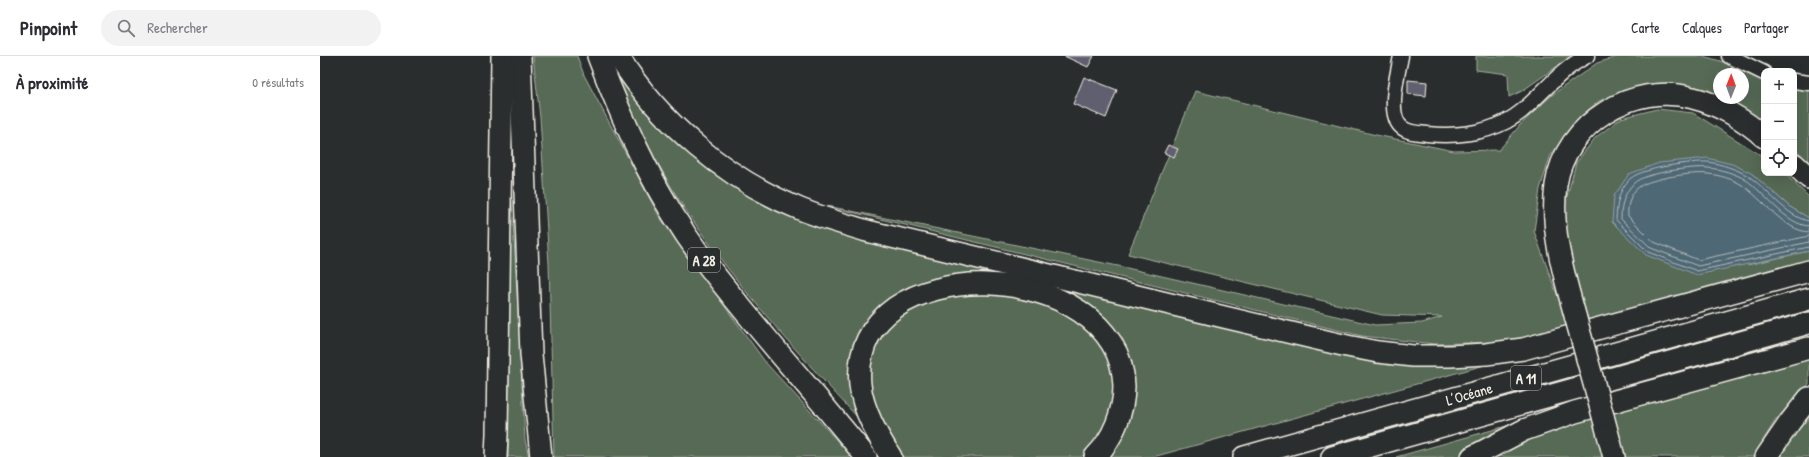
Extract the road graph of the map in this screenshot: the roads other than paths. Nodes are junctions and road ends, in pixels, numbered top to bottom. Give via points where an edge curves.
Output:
1 (502, 56) edge
2 (520, 56) edge
3 (598, 56) edge
4 (618, 56) edge
5 (1401, 56) edge
6 (1587, 56) edge
7 (1729, 56) edge
8 (1761, 72) edge
9 (1797, 81) edge
10 (1809, 83) edge
11 (1761, 135) edge
12 (1797, 167) edge
13 (1809, 178) edge
14 (1809, 271) edge
15 (1809, 300) edge
16 (1809, 323) edge
17 (1809, 348) edge
18 (793, 369) junction
19 (1809, 398) edge
20 (496, 457) edge
21 (541, 457) edge
22 (866, 457) edge
23 (881, 457) edge
24 (891, 457) edge
25 (1095, 457) edge
26 (1244, 457) edge
27 (1332, 457) edge
28 (1472, 457) edge
29 (1614, 457) edge
30 (1766, 457) edge

1 - 20 highway
2 - 21 highway via 531,354
3 - 18 highway, A 28 via 633,140 669,208 700,255
4 - 14 highway via 648,97 699,148 742,179 799,209 867,231 1363,349 1413,356 1450,356 1523,349
5 - 6 street via 1393,99 1397,122 1404,130 1443,136 1489,129 1520,112 1572,64
7 - 8 street
9 - 10 street
11 - 29 highway, bridge via 1717,107 1693,97 1664,94 1616,105 1595,118 1577,138 1564,160 1556,183 1556,237
12 - 13 highway
15 - 26 highway, L’Océane / A 11
16 - 27 highway, L’Océane / A 11
17 - 28 highway via 1575,412 1524,430
18 - 22 highway, A 28
18 - 23 highway via 805,372 856,426
19 - 30 highway
24 - 25 highway via 868,414 860,386 861,361 868,339 888,313 919,294 960,285 984,284 1026,290 1064,302 1087,316 1110,341 1121,366 1124,396 1113,430

